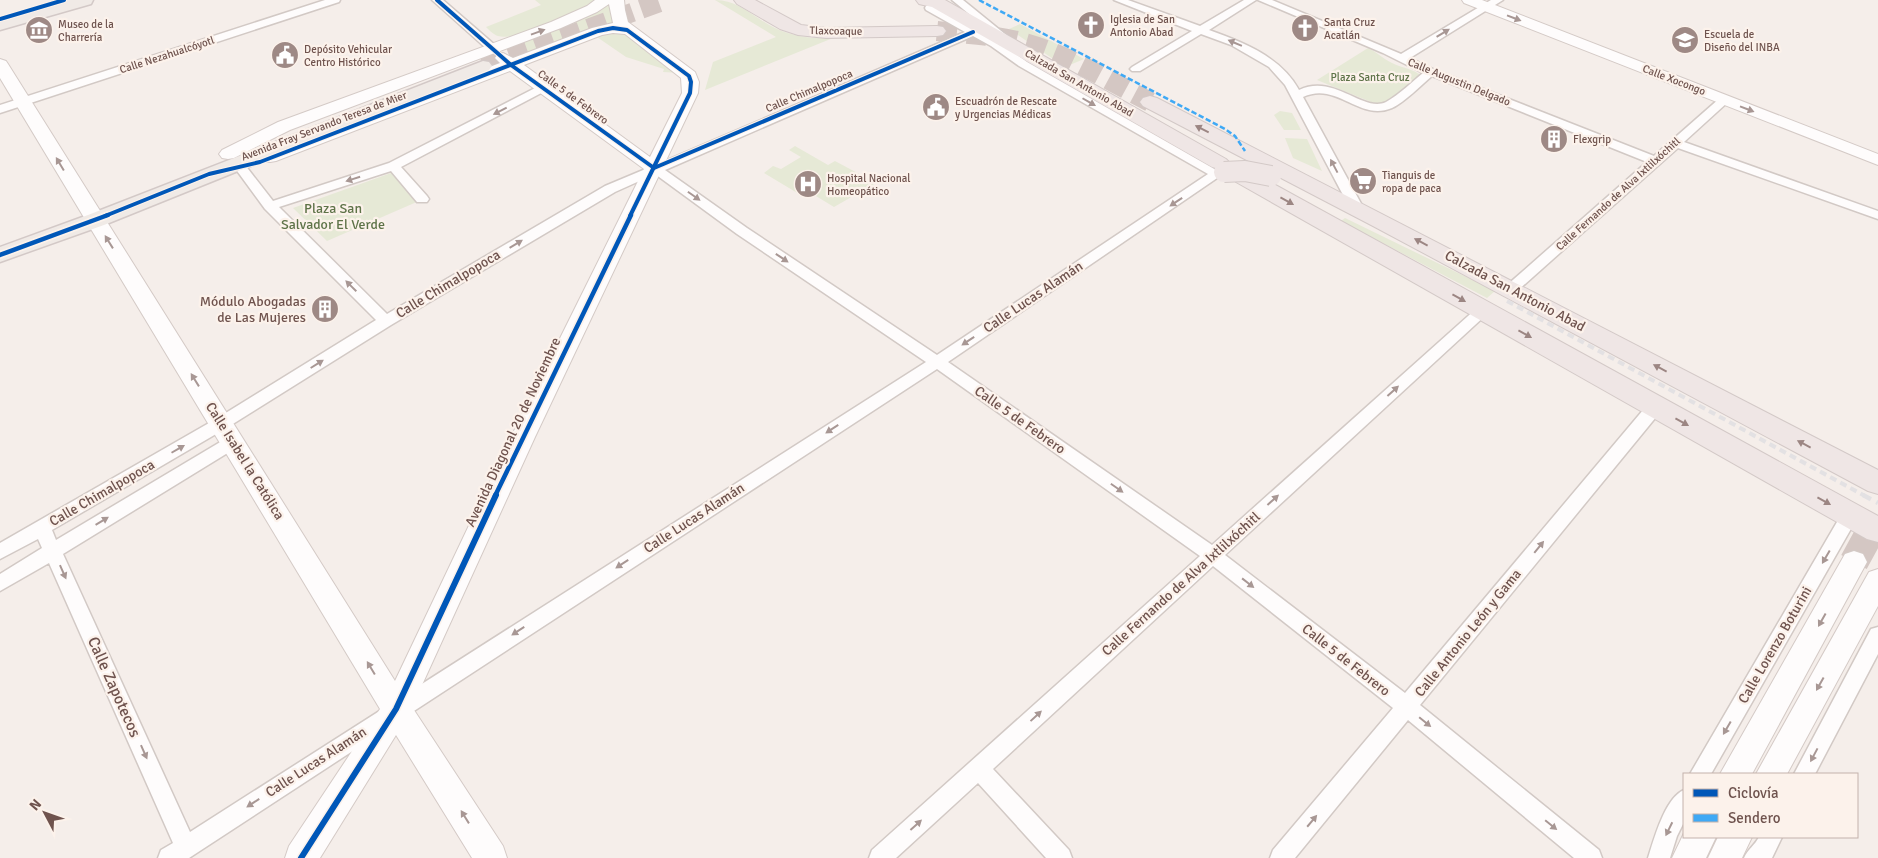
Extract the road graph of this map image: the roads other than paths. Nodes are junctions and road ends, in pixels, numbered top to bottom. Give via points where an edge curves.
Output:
1 (64, 0) edge
2 (85, 0) edge
3 (335, 0) edge
4 (437, 0) edge
5 (605, 0) edge
6 (617, 0) edge
7 (743, 0) edge
8 (760, 0) edge
9 (956, 0) edge
10 (1119, 0) edge
11 (1251, 0) edge
12 (1263, 0) edge
13 (1469, 0) edge
14 (928, 2) edge
15 (1492, 3) edge
16 (0, 19) edge
17 (0, 25) edge
18 (627, 30) junction
19 (1201, 30) junction
20 (937, 31) tunnel mouth
21 (973, 32) junction
22 (1014, 46) junction
23 (492, 48) junction
24 (1402, 58) junction
25 (0, 64) edge
26 (512, 65) junction
27 (1136, 69) dead end
28 (1431, 72) junction
29 (543, 88) junction
30 (1297, 96) junction
31 (1724, 100) junction
32 (22, 102) junction
33 (1150, 102) tunnel mouth
34 (0, 109) edge
35 (1676, 143) junction
36 (1656, 160) junction
37 (1878, 160) edge
38 (234, 161) junction
39 (393, 166) junction
40 (654, 168) junction
41 (1226, 172) junction
42 (209, 174) junction
43 (422, 199) dead end
44 (270, 206) junction
45 (1357, 209) junction
46 (90, 213) junction
47 (1878, 215) edge
48 (1381, 221) junction
49 (0, 236) edge
50 (0, 255) edge
51 (1511, 289) junction
52 (1482, 311) junction
53 (386, 321) junction
54 (937, 362) junction
55 (1655, 406) junction
56 (227, 433) junction
57 (1876, 478) edge
58 (1850, 515) junction
59 (42, 528) junction
60 (1878, 530) edge
61 (53, 550) junction
62 (0, 552) edge
63 (1212, 555) junction
64 (1854, 562) tunnel mouth
65 (1878, 580) edge
66 (0, 583) edge
67 (1878, 635) edge
68 (1407, 707) junction
69 (396, 710) junction
70 (979, 769) junction
71 (1701, 773) edge
72 (1736, 773) edge
73 (1771, 773) edge
74 (1805, 773) edge
75 (1683, 803) edge
76 (1699, 838) edge
77 (1735, 838) edge
78 (1770, 838) edge
79 (177, 852) edge
80 (301, 858) edge
81 (491, 858) edge
82 (880, 858) edge
83 (1061, 858) edge
84 (1281, 858) edge
85 (1591, 858) edge
86 (1659, 858) edge
87 (1688, 858) edge
88 (1724, 858) edge
89 (1755, 858) edge

1 - 16 main road
2 - 17 main road
3 - 32 street, Calle Nezahualcóyotl
4 - 23 street, Calle 5 de Febrero
23 -> 5 street, Avenida Fray Servando Teresa de Mier via 556,25
6 - 18 street via 618,19
7 - 20 highway, Tlaxcoaque via 798,30 826,33
8 - 14 highway via 796,21 825,26 911,20 919,18
9 - 22 street
10 - 19 street
11 - 19 street
12 - 24 street, Calle Augustin Delgado
13 - 15 street, Calle Xocongo
14 - 21 street
14 - 22 highway, Calzada San Antonio Abad
24 -> 15 street
15 -> 31 street, Calle Xocongo
18 - 26 street, Avenida Fray Servando Teresa de Mier via 598,31
18 - 40 street, Avenida Diagonal 20 de Noviembre via 682,70 691,82 690,93
19 - 27 street
30 -> 19 street via 1281,73 1263,58
21 - 40 street, Calle Chimalpopoca
21 -> 41 street via 1023,64
22 - 41 highway, Calzada San Antonio Abad
23 - 26 street, Calle 5 de Febrero
23 - 38 street, Avenida Fray Servando Teresa de Mier via 284,126
24 - 28 street, Calle Augustin Delgado
25 - 32 street, Calle Isabel la Católica
26 - 29 street, Calle 5 de Febrero
26 - 38 street, Avenida Fray Servando Teresa de Mier
28 - 30 street via 1382,108 1315,88
28 - 36 street, Calle Augustin Delgado
29 -> 39 street
29 - 40 street, Calle 5 de Febrero
45 -> 30 street
31 - 35 street, Calle Fernando de Alva Ixtlilxóchitl
31 -> 37 street, Calle Xocongo
32 - 34 street, Calle Nezahualcóyotl
46 -> 32 street, Calle Isabel la Católica
45 -> 33 highway, Calzada San Antonio Abad
35 - 36 street, Calle Fernando de Alva Ixtlilxóchitl
35 - 47 street
36 - 51 street, Calle Fernando de Alva Ixtlilxóchitl
38 - 42 street, Avenida Fray Servando Teresa de Mier
38 - 42 main road, Avenida Fray Servando Teresa de Mier via 478,64
38 - 44 street
38 - 46 main road, Avenida Fray Servando Teresa de Mier
39 - 43 street
39 -> 44 street
53 -> 40 street, Calle Chimalpopoca via 610,188
40 -> 54 street, Calle 5 de Febrero
40 - 69 street, Avenida Diagonal 20 de Noviembre via 522,436
41 - 48 highway, bridge via 1246,171 1271,176 1341,211
41 -> 52 highway, Calzada San Antonio Abad
41 -> 54 street, Calle Lucas Alamán
42 - 46 main road, Avenida Fray Servando Teresa de Mier
53 -> 44 street
45 - 48 highway, Calzada San Antonio Abad
46 - 49 main road, Avenida Fray Servando Teresa de Mier
46 - 50 main road, Avenida Fray Servando Teresa de Mier
56 -> 46 street, Calle Isabel la Católica
51 -> 48 highway, Calzada San Antonio Abad
57 -> 51 highway, Calzada San Antonio Abad
52 -> 55 highway, Calzada San Antonio Abad
63 -> 52 street, Calle Fernando de Alva Ixtlilxóchitl
56 -> 53 street, Calle Chimalpopoca
54 -> 63 street, Calle 5 de Febrero
54 -> 69 street, Calle Lucas Alamán
55 -> 58 highway, Calzada San Antonio Abad
68 -> 55 street, Calle Antonio León y Gama
59 -> 56 street, Calle Chimalpopoca
61 -> 56 street, Calle Chimalpopoca
69 -> 56 street, Calle Isabel la Católica
58 - 60 highway, Calzada San Antonio Abad
58 -> 71 street, Calle Lorenzo Boturini
59 - 61 street, Calle Zapotecos
59 - 62 street, Calle Chimalpopoca
61 - 66 street, Calle Chimalpopoca
61 -> 79 street, Calle Zapotecos
63 -> 68 street, Calle 5 de Febrero
70 -> 63 street, Calle Fernando de Alva Ixtlilxóchitl
64 -> 72 street, Calle Lorenzo Boturini
65 -> 73 street
67 -> 74 street
84 -> 68 street, Calle Antonio León y Gama
68 -> 85 street, Calle 5 de Febrero
69 -> 79 street, Calle Lucas Alamán
69 - 80 street, Avenida Diagonal 20 de Noviembre
81 -> 69 street, Calle Isabel la Católica
82 -> 70 street, Calle Fernando de Alva Ixtlilxóchitl
70 - 83 street
75 -> 86 street via 1666,832
76 - 87 street
77 - 88 street
78 - 89 street via 1763,852

